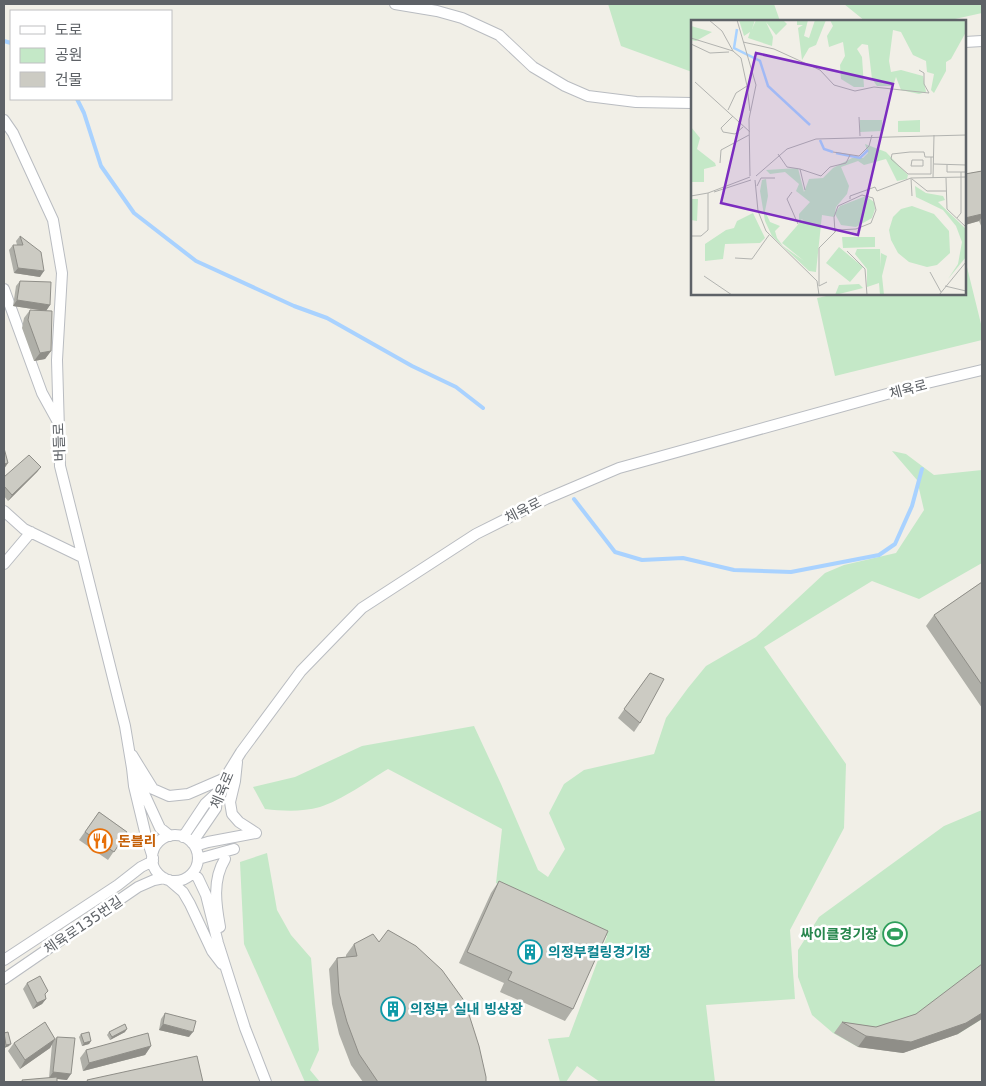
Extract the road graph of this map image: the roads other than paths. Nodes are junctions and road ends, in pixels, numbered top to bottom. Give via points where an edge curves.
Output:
1 (395, 4) edge
2 (966, 42) edge
3 (982, 42) edge
4 (691, 103) edge
5 (4, 120) edge
6 (4, 289) edge
7 (982, 370) edge
8 (59, 424) junction
9 (4, 511) edge
10 (30, 532) junction
11 (82, 557) junction
12 (4, 564) edge
13 (130, 751) junction
14 (241, 752) junction
15 (132, 768) junction
16 (225, 778) junction
17 (170, 836) junction
18 (190, 842) junction
19 (234, 849) dead end
20 (198, 859) junction
21 (225, 859) dead end
22 (153, 860) junction
23 (193, 873) junction
24 (166, 879) junction
25 (4, 960) edge
26 (227, 970) junction
27 (4, 979) edge
28 (266, 1082) edge

1 - 4 street via 437,11 477,24 499,35 533,67 588,96 636,102
2 - 3 street
5 - 8 street, 버들로 via 53,220 62,273 57,360
6 - 8 street via 42,393
7 - 14 street, 체육로 via 619,468 476,534 362,608 301,671
8 - 11 street, 버들로 via 60,466
9 - 10 street
10 - 11 street
10 - 12 street
11 - 13 street, 버들로
13 - 15 street, 버들로
13 - 16 street via 153,789 169,796 188,794
14 - 16 street, 체육로
14 - 18 street via 230,802 232,814 256,834
15 - 17 street via 160,828
15 - 22 street, 버들로
16 - 18 street, 체육로 via 218,792 205,804
17 - 18 street
17 - 22 street via 158,844
18 - 20 street
19 - 20 street
20 - 23 street
21 - 26 street via 218,873 216,895
22 - 24 street via 157,871
22 - 25 street, 체육로135번길
23 - 24 street via 182,880
23 - 26 street via 206,896
24 - 26 street via 183,892 212,951
24 - 27 street, 체육로135번길 via 138,887
26 - 28 street

